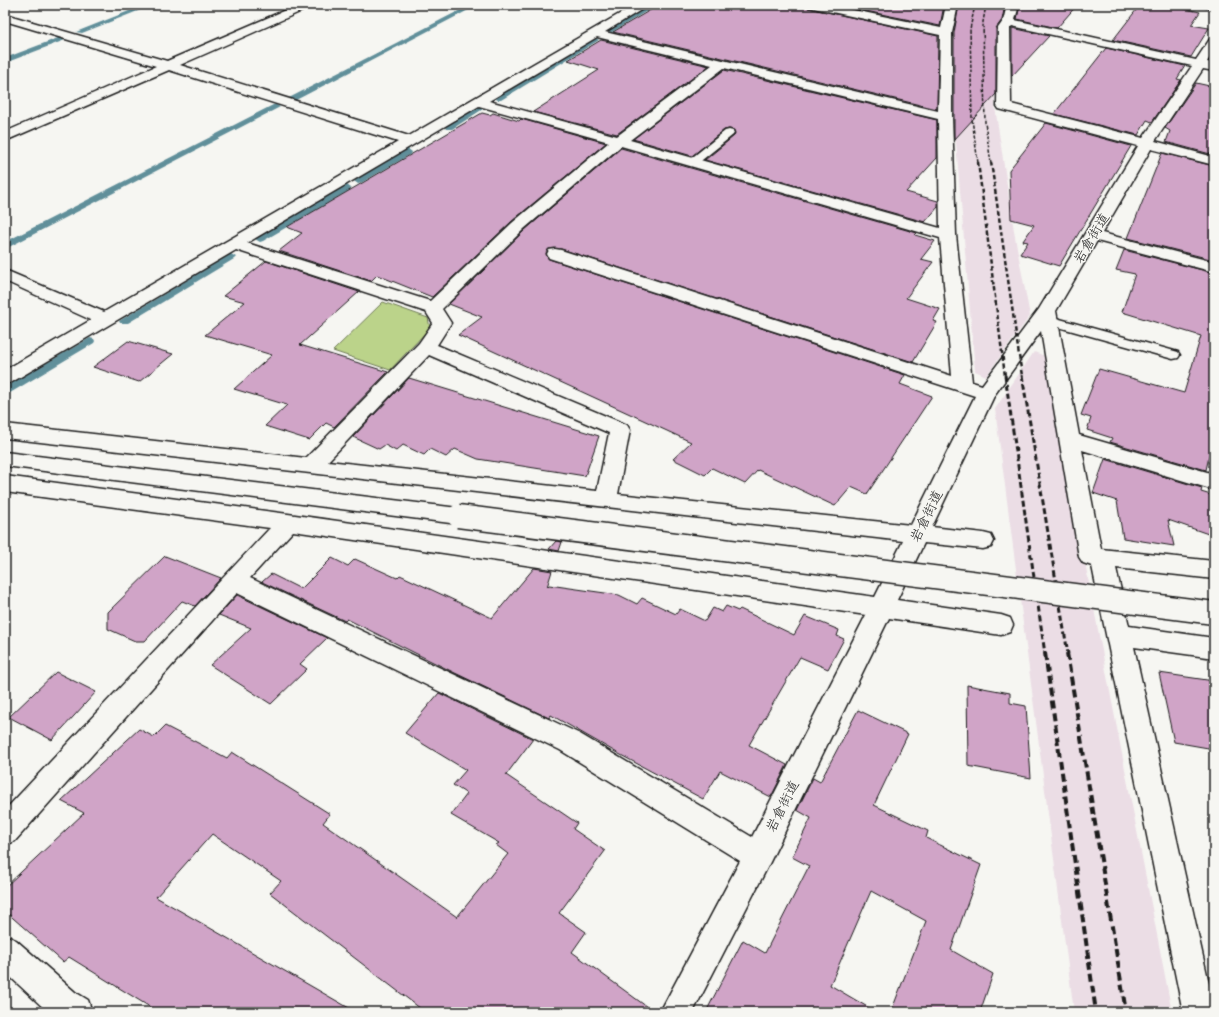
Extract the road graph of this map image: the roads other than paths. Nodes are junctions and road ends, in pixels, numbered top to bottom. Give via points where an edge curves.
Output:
1 (307, 5) edge
2 (625, 5) edge
3 (813, 5) edge
4 (952, 5) edge
5 (1013, 5) edge
6 (1210, 5) edge
7 (1214, 6) edge
8 (641, 7) edge
9 (5, 17) edge
10 (1009, 22) junction
11 (594, 33) junction
12 (946, 33) junction
13 (1214, 42) edge
14 (720, 64) junction
15 (1200, 64) junction
16 (169, 66) junction
17 (1214, 67) edge
18 (479, 102) junction
19 (945, 117) junction
20 (729, 133) dead end
21 (5, 137) edge
22 (410, 141) junction
23 (619, 141) junction
24 (1147, 143) junction
25 (1214, 161) edge
26 (693, 162) junction
27 (948, 235) junction
28 (1092, 235) junction
29 (233, 244) junction
30 (555, 254) dead end
31 (1214, 267) edge
32 (5, 275) edge
33 (432, 308) junction
34 (1048, 316) junction
35 (104, 319) junction
36 (426, 347) junction
37 (1173, 355) dead end
38 (5, 378) edge
39 (963, 386) junction
40 (986, 393) junction
41 (5, 431) edge
42 (1069, 439) junction
43 (5, 458) edge
44 (311, 466) junction
45 (1214, 482) edge
46 (5, 484) edge
47 (606, 500) junction
48 (288, 522) junction
49 (917, 534) junction
50 (983, 541) dead end
51 (1096, 557) junction
52 (1214, 570) edge
53 (234, 581) junction
54 (882, 607) junction
55 (1214, 613) edge
56 (1001, 625) dead end
57 (1118, 636) junction
58 (1214, 648) edge
59 (5, 831) edge
60 (758, 856) junction
61 (5, 951) edge
62 (76, 1012) edge
63 (676, 1012) edge
64 (1199, 1012) edge

1 - 16 street
2 - 8 street
3 - 12 street
4 - 12 street
5 - 10 street
6 - 7 street
8 - 11 street
9 - 16 street
10 - 15 street
10 - 24 street via 1004,28 1004,106
11 - 14 street
11 - 18 street
12 - 19 street
13 - 15 street, 岩倉街道
14 - 19 street
14 - 23 street
15 - 17 street
15 - 24 street, 岩倉街道
16 - 21 street
16 - 22 street
18 - 22 street
18 - 23 street
19 - 27 street
20 - 26 lane
22 - 29 street
23 - 26 street
23 - 33 street via 518,226
24 - 25 street
24 - 28 street, 岩倉街道
26 - 27 street
27 - 39 street
28 - 31 street
28 - 34 street, 岩倉街道
29 - 33 street
29 - 35 street
30 - 39 street
32 - 35 street
33 - 36 street via 442,323
34 - 37 lane
34 - 40 street, 岩倉街道
34 - 42 street
35 - 38 street
36 - 44 street
36 - 47 street via 620,430
39 - 40 street
40 - 49 street, 岩倉街道
41 - 44 street
42 - 45 street
42 - 51 street
43 - 55 street, bridge
44 - 47 street
46 - 48 street
47 - 49 street
48 - 53 street
48 - 54 street
49 - 50 street
49 - 54 street, 岩倉街道
51 - 52 street
51 - 57 street
53 - 59 street
53 - 60 street via 570,742
54 - 56 street
54 - 60 street, 岩倉街道
57 - 58 street
57 - 64 street
60 - 63 street, 岩倉街道
61 - 62 street via 63,1004

